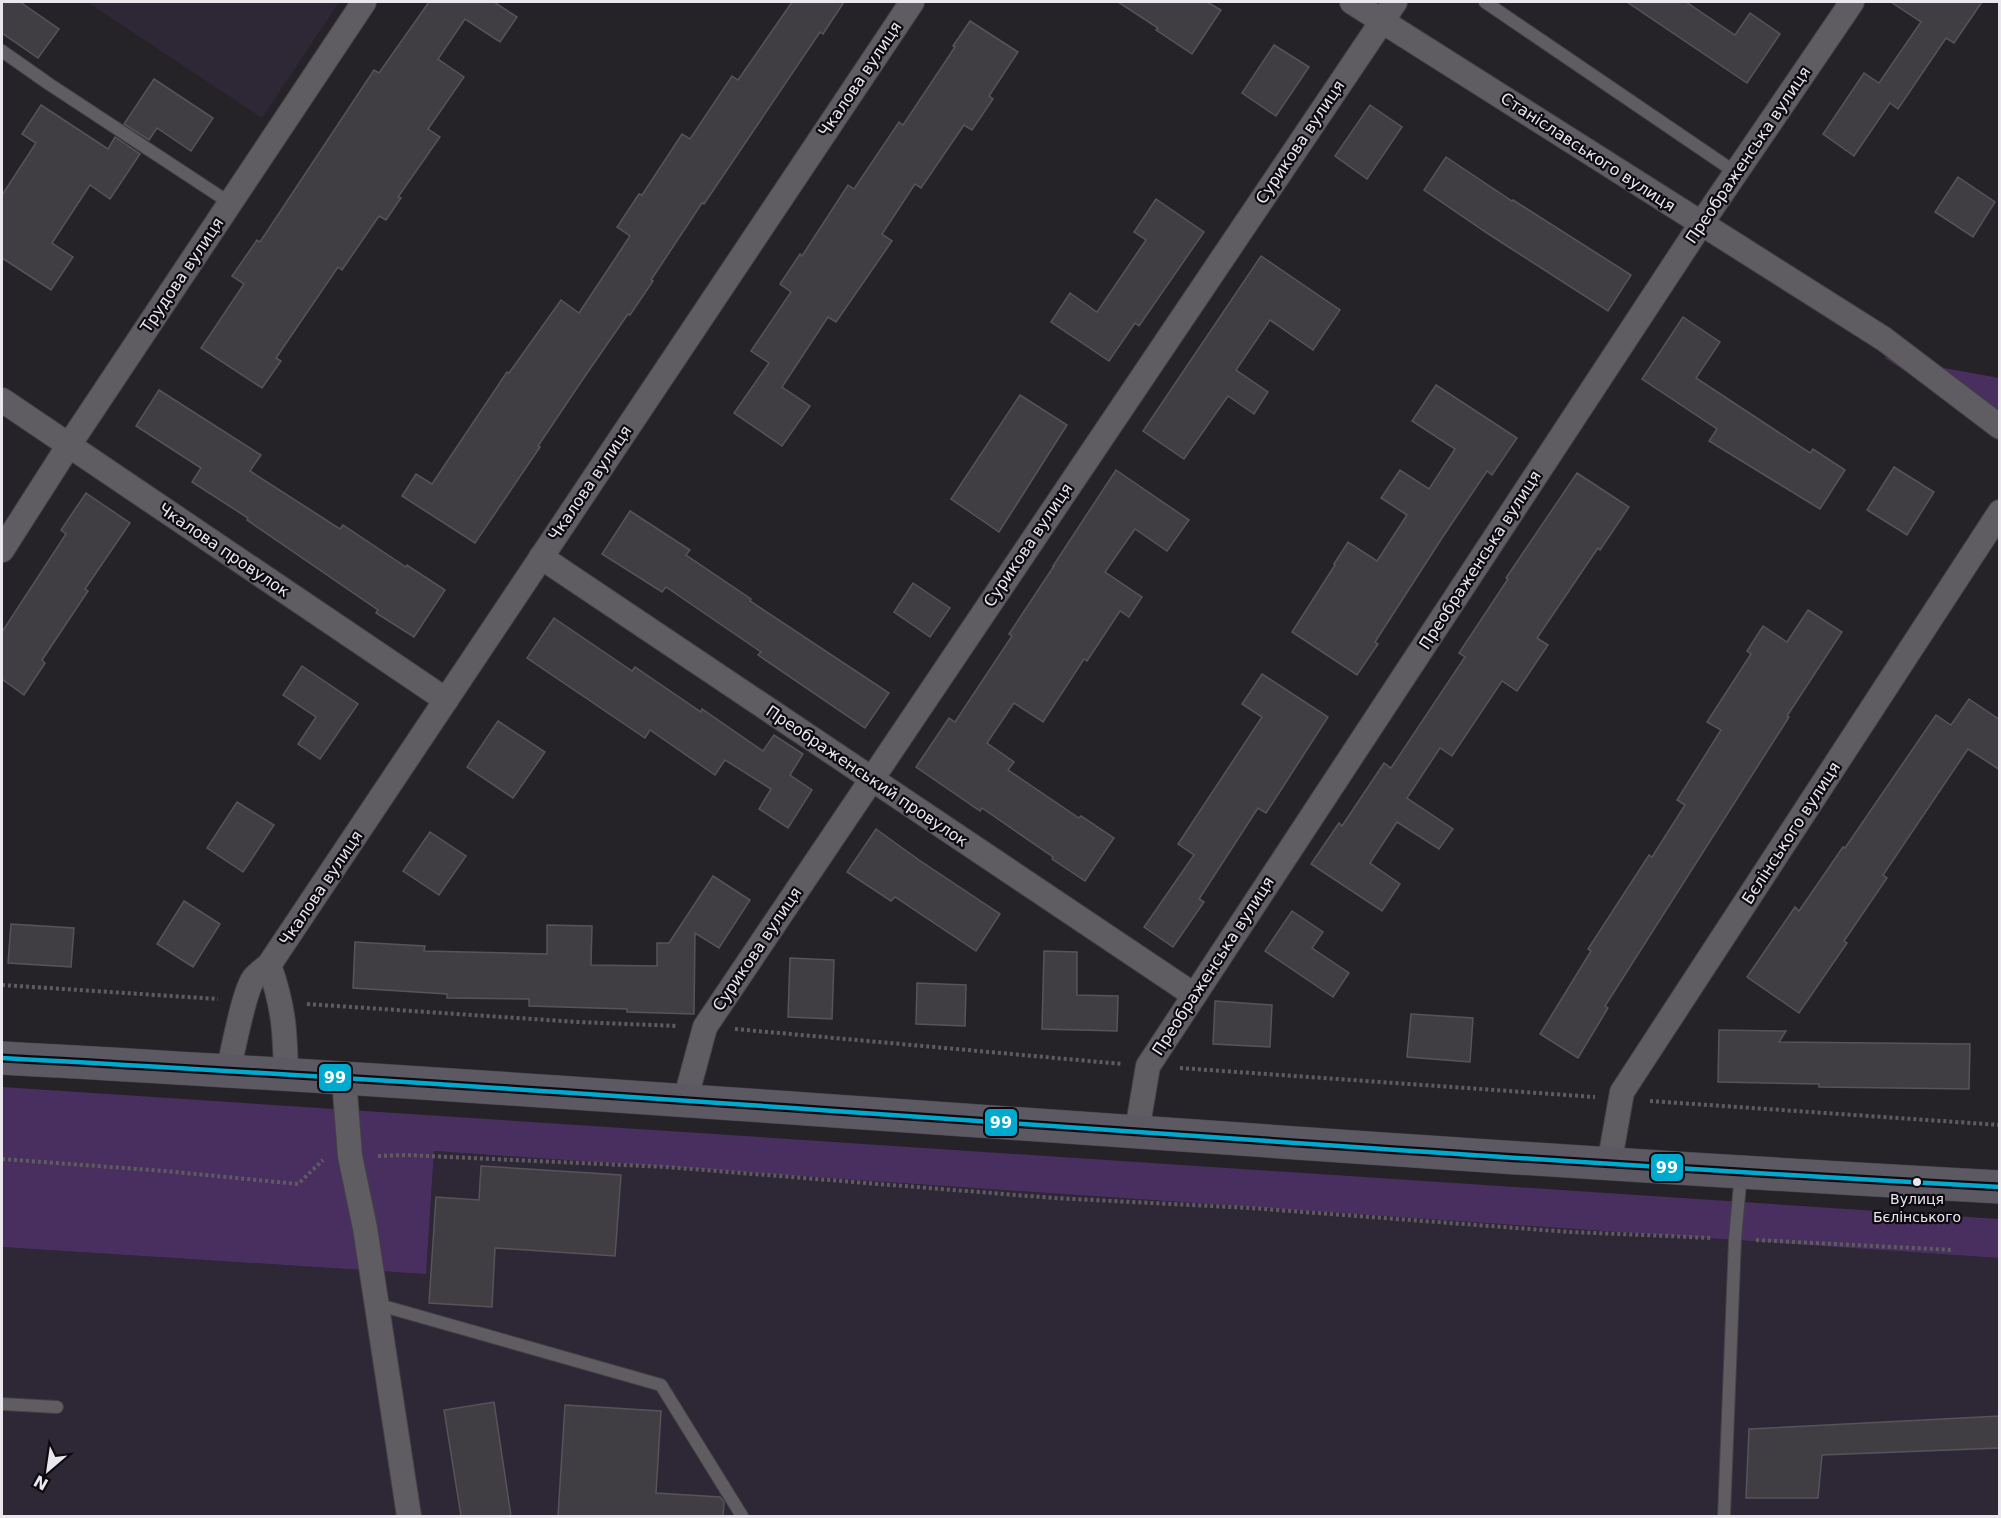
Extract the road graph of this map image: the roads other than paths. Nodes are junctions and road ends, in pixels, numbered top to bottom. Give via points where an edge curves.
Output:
1 (364, 2) edge
2 (912, 2) edge
3 (1352, 2) edge
4 (1485, 2) edge
5 (1852, 2) edge
6 (1389, 11) edge
7 (2, 51) edge
8 (1735, 172) junction
9 (230, 203) junction
10 (1701, 224) junction
11 (2, 400) edge
12 (2000, 427) edge
13 (69, 445) junction
14 (2000, 512) edge
15 (2, 550) edge
16 (541, 557) junction
17 (446, 700) junction
18 (871, 779) junction
19 (269, 965) junction
20 (1194, 995) junction
21 (2, 1058) edge
22 (228, 1071) junction
23 (286, 1075) junction
24 (344, 1079) junction
25 (685, 1101) junction
26 (1137, 1131) junction
27 (1609, 1165) junction
28 (1741, 1173) junction
29 (2000, 1187) edge
30 (376, 1304) junction
31 (2, 1404) edge
32 (57, 1407) dead end
33 (409, 1516) edge
34 (742, 1516) edge
35 (1724, 1516) edge

1 - 9 street, Трудова вулиця
2 - 16 street, Чкалова вулиця
3 - 6 street, Станіславського вулиця
4 - 8 lane
5 - 8 street, Преображенська вулиця
6 - 10 street, Станіславського вулиця
6 - 18 street, Сурикова вулиця
7 - 9 lane
8 - 10 street, Преображенська вулиця
9 - 13 street, Трудова вулиця
10 - 12 street, Станіславського вулиця via 1884,339
10 - 20 street, Преображенська вулиця
11 - 13 street, Чкалова провулок
13 - 15 street, Трудова вулиця
13 - 17 street, Чкалова провулок
14 - 27 street, Бєлінського вулиця via 1623,1092
16 - 17 street, Чкалова вулиця
16 - 18 street, Преображенський провулок
17 - 19 street, Чкалова вулиця
18 - 20 street, Преображенський провулок
18 - 25 street, Сурикова вулиця via 705,1027
19 - 22 street, Чкалова вулиця via 250,985
19 - 23 street via 281,1003
20 - 26 street, Преображенська вулиця via 1148,1066
21 - 22 highway
22 - 23 highway
23 - 24 highway
24 - 25 highway
24 - 30 street via 350,1156
25 - 26 highway
26 - 27 highway
27 - 28 highway
28 - 29 highway
28 - 35 lane
30 - 33 street
30 - 34 lane via 661,1385
31 - 32 lane

